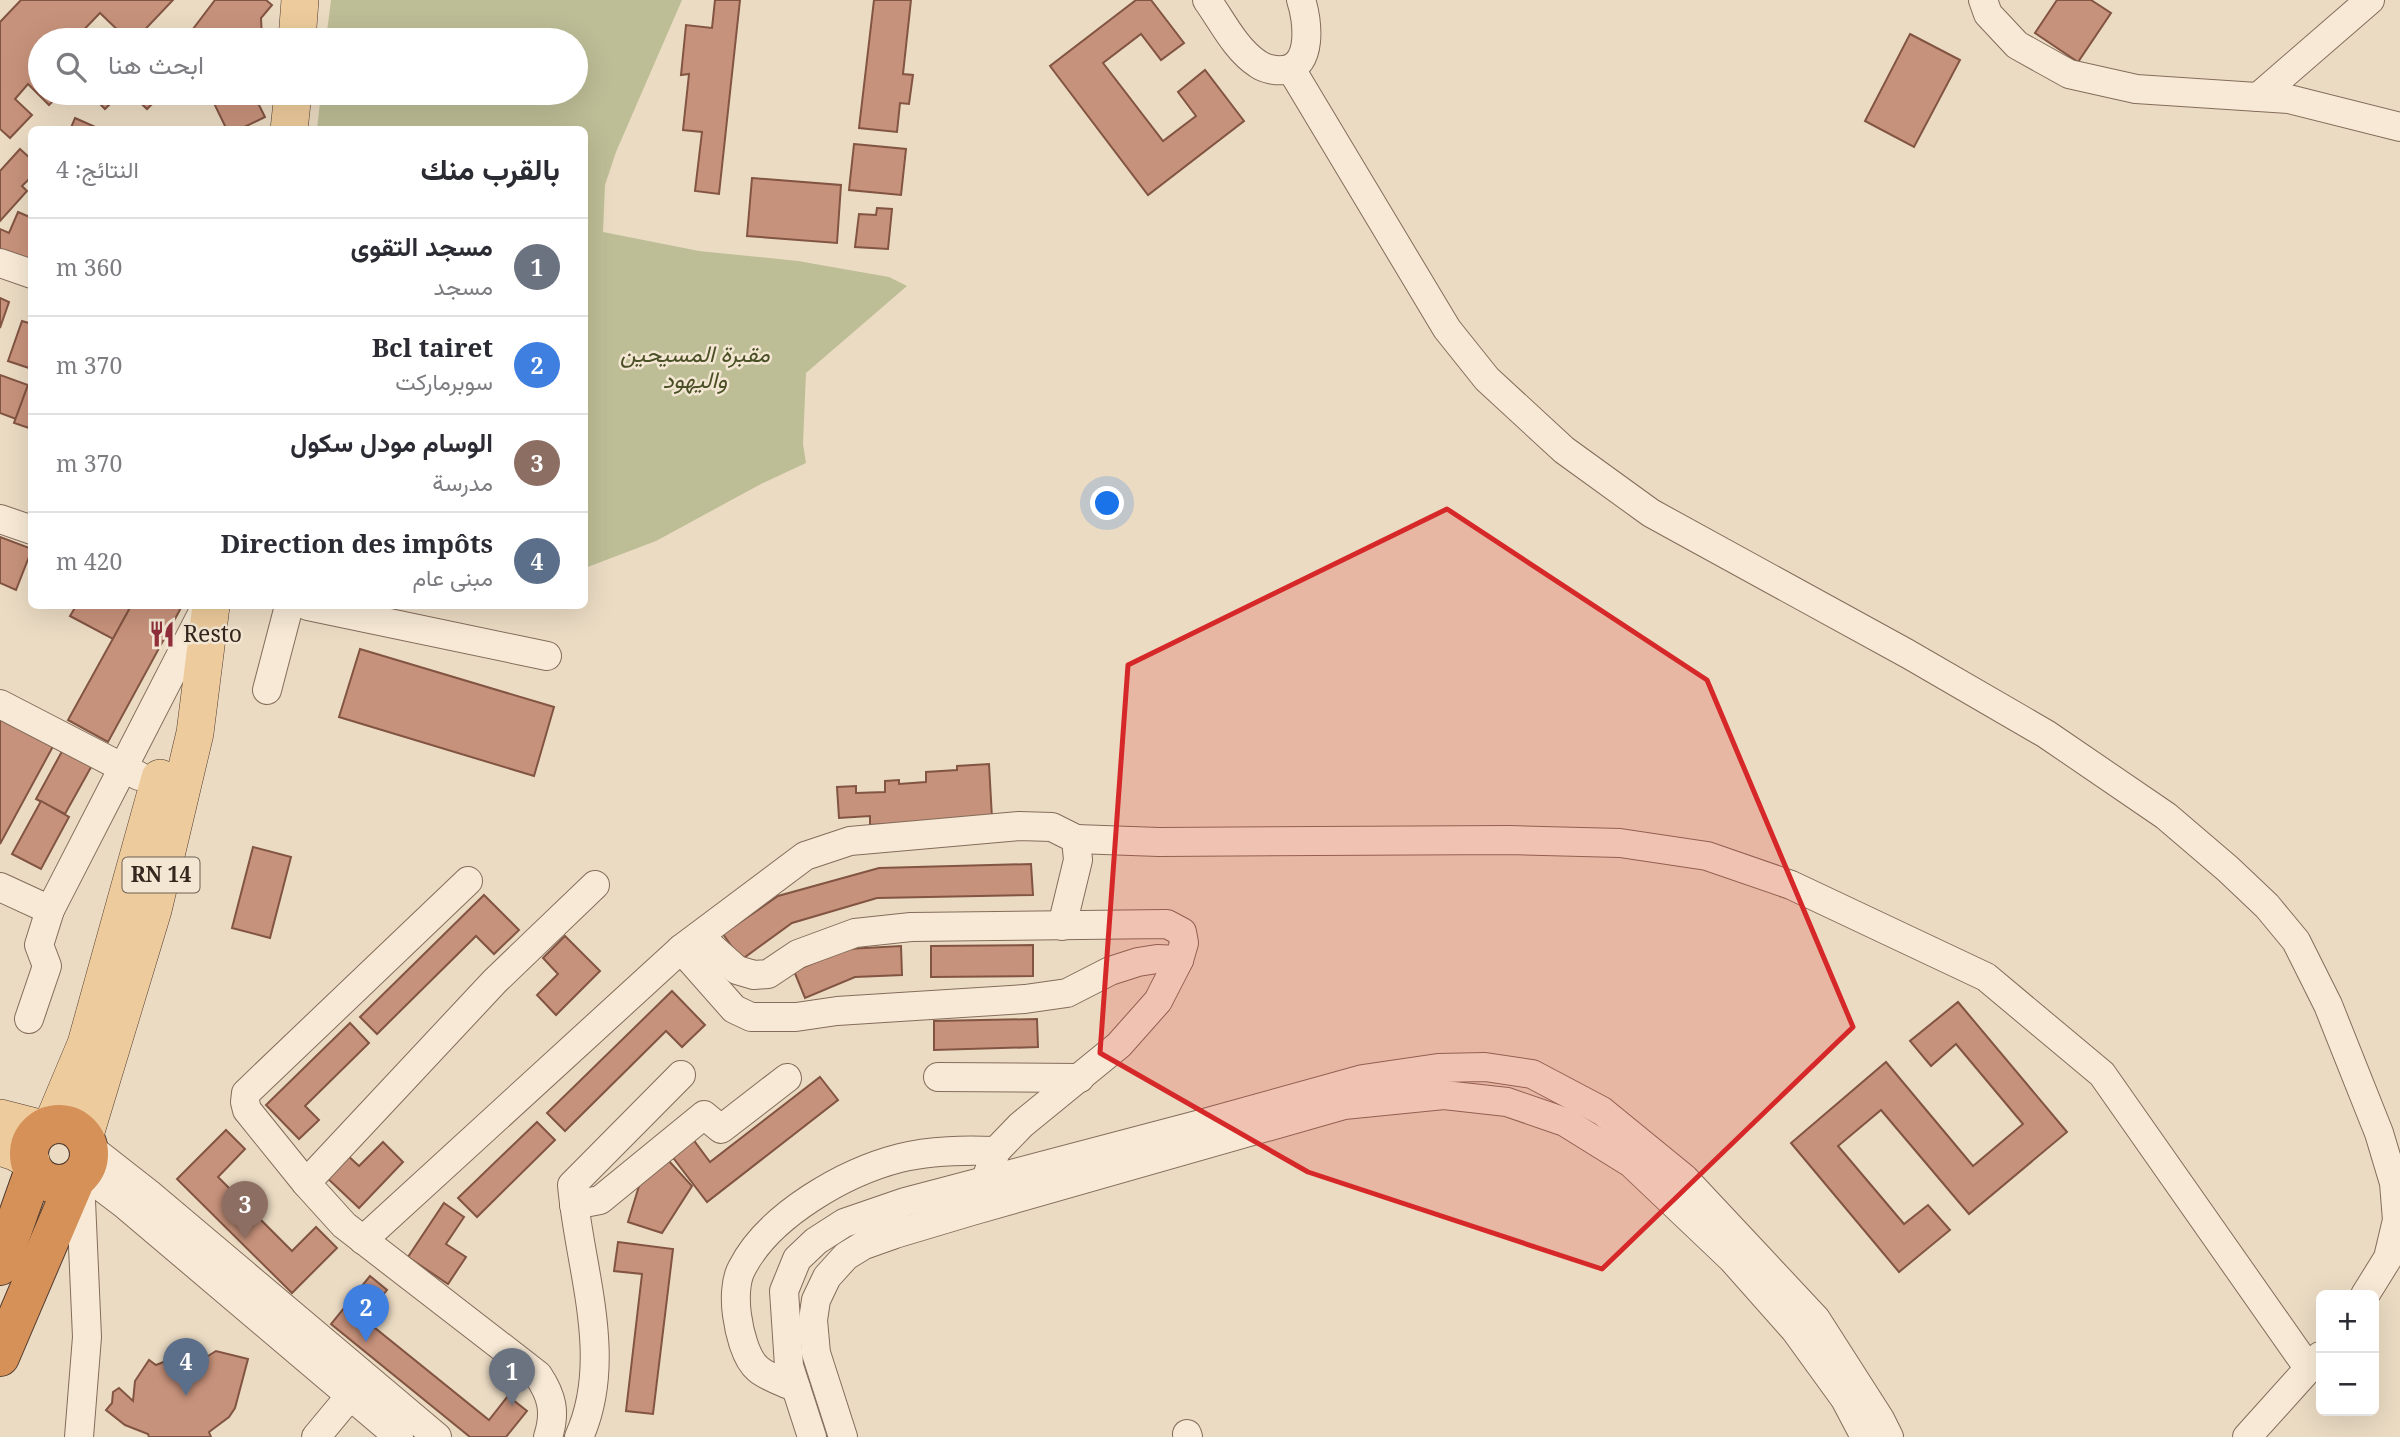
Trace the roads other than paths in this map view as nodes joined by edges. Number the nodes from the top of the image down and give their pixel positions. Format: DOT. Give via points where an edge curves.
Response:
graph roads {
  1 [pos="300,0"];
  2 [pos="1207,0"];
  3 [pos="1301,0"];
  4 [pos="1983,0"];
  5 [pos="2370,0"];
  6 [pos="298,28"];
  7 [pos="1291,69"];
  8 [pos="2258,97"];
  9 [pos="292,105"];
  10 [pos="289,126"];
  11 [pos="2400,127"];
  12 [pos="0,263"];
  13 [pos="28,273"];
  14 [pos="0,519"];
  15 [pos="28,529"];
  16 [pos="207,609"];
  17 [pos="208,609"];
  18 [pos="288,609"];
  19 [pos="322,609"];
  20 [pos="547,656"];
  21 [pos="267,690"];
  22 [pos="0,704"];
  23 [pos="122,767"];
  24 [pos="169,789"];
  25 [pos="1076,839"];
  26 [pos="468,881"];
  27 [pos="595,885"];
  28 [pos="0,887"];
  29 [pos="50,910"];
  30 [pos="1062,926"];
  31 [pos="690,943"];
  32 [pos="1179,960"];
  33 [pos="29,1020"];
  34 [pos="681,1075"];
  35 [pos="938,1077"];
  36 [pos="787,1078"];
  37 [pos="1080,1078"];
  38 [pos="0,1118"];
  39 [pos="996,1151"];
  40 [pos="57,1155"];
  41 [pos="985,1182"];
  42 [pos="306,1183"];
  43 [pos="574,1205"];
  44 [pos="363,1240"];
  45 [pos="0,1266"];
  46 [pos="2368,1290"];
  47 [pos="0,1357"];
  48 [pos="2315,1362"];
  49 [pos="796,1388"];
  50 [pos="350,1396"];
  51 [pos="79,1437"];
  52 [pos="316,1437"];
  53 [pos="399,1437"];
  54 [pos="437,1437"];
  55 [pos="548,1437"];
  56 [pos="579,1437"];
  57 [pos="812,1437"];
  58 [pos="843,1437"];
  59 [pos="1865,1437"];
  60 [pos="1889,1437"];
  61 [pos="2247,1437"];
  1 -- 6 [label="main road"];
  2 -- 7 [label="street" via="1246,54 1261,66"];
  3 -- 7 [label="street" via="1305,52"];
  4 -- 8 [label="street" via="1988,14 2017,45 2069,74 2136,89"];
  5 -- 8 [label="street"];
  7 -- 46 [label="street" via="1447,329 1487,379 1564,450 1651,513 2046,734 2166,816 2267,906 2296,941 2328,1005 2379,1133 2394,1184 2397,1220 2388,1258"];
  8 -- 11 [label="street" via="2289,99"];
  9 -- 10 [label="main road"];
  12 -- 13 [label="street"];
  14 -- 15 [label="street"];
  16 -- 23 [label="street"];
  17 -- 24 [label="main road, RN 14"];
  18 -- 21 [label="street"];
  19 -- 20 [label="street"];
  22 -- 23 [label="street"];
  23 -- 24 [label="street"];
  23 -- 29 [label="street"];
  24 -- 40 [label="main road, RN 14" via="153,910"];
  25 -- 30 [label="street" via="1078,860"];
  25 -- 31 [label="street" via="1052,827 1019,826 850,841 805,856"];
  25 -- 48 [label="street" via="1620,843 1707,856 1791,886 1986,977 2102,1074"];
  26 -- 42 [label="street" via="246,1093 247,1110"];
  27 -- 42 [label="street" via="495,981"];
  28 -- 29 [label="street"];
  29 -- 33 [label="street" via="39,945 47,966"];
  30 -- 31 [label="street" via="911,927 855,933 798,954 768,974 754,975"];
  30 -- 32 [label="street" via="1167,924 1182,932"];
  31 -- 32 [label="street" via="734,1009 751,1017 1025,999 1067,993 1138,962"];
  31 -- 44 [label="street"];
  32 -- 37 [label="street" via="1158,1001 1119,1045"];
  34 -- 43 [label="street" via="572,1185"];
  35 -- 37 [label="street"];
  36 -- 43 [label="street" via="722,1129 704,1115 600,1200"];
  37 -- 39 [label="street"];
  38 -- 40 [label="main road"];
  39 -- 41 [label="street"];
  39 -- 49 [label="street" via="923,1154 873,1167 809,1198 762,1239 741,1269 735,1302 740,1336 757,1368"];
  40 -- 45 [label="highway, RN 14"];
  40 -- 47 [label="highway, RN 14"];
  40 -- 50 [label="street" via="124,1204"];
  40 -- 51 [label="street" via="87,1337"];
  40 -- 54 [label="street" via="157,1200"];
  41 -- 49 [label="street" via="844,1223 797,1259 784,1291 789,1366"];
  41 -- 60 [label="street" via="1363,1079 1438,1068 1485,1067 1532,1074 1602,1111 1684,1178 1816,1319"];
  42 -- 44 [label="street"];
  43 -- 56 [label="street" via="595,1362 592,1401"];
  44 -- 55 [label="street" via="538,1375 549,1390 553,1410"];
  48 -- 61 [label="street"];
  49 -- 57 [label="street"];
  50 -- 52 [label="street"];
  50 -- 53 [label="street"];
  58 -- 59 [label="street" via="816,1353 813,1320 827,1277 864,1245 1344,1105 1444,1095 1507,1102 1565,1122 1631,1163 1732,1259 1795,1330 1845,1399"];
}
